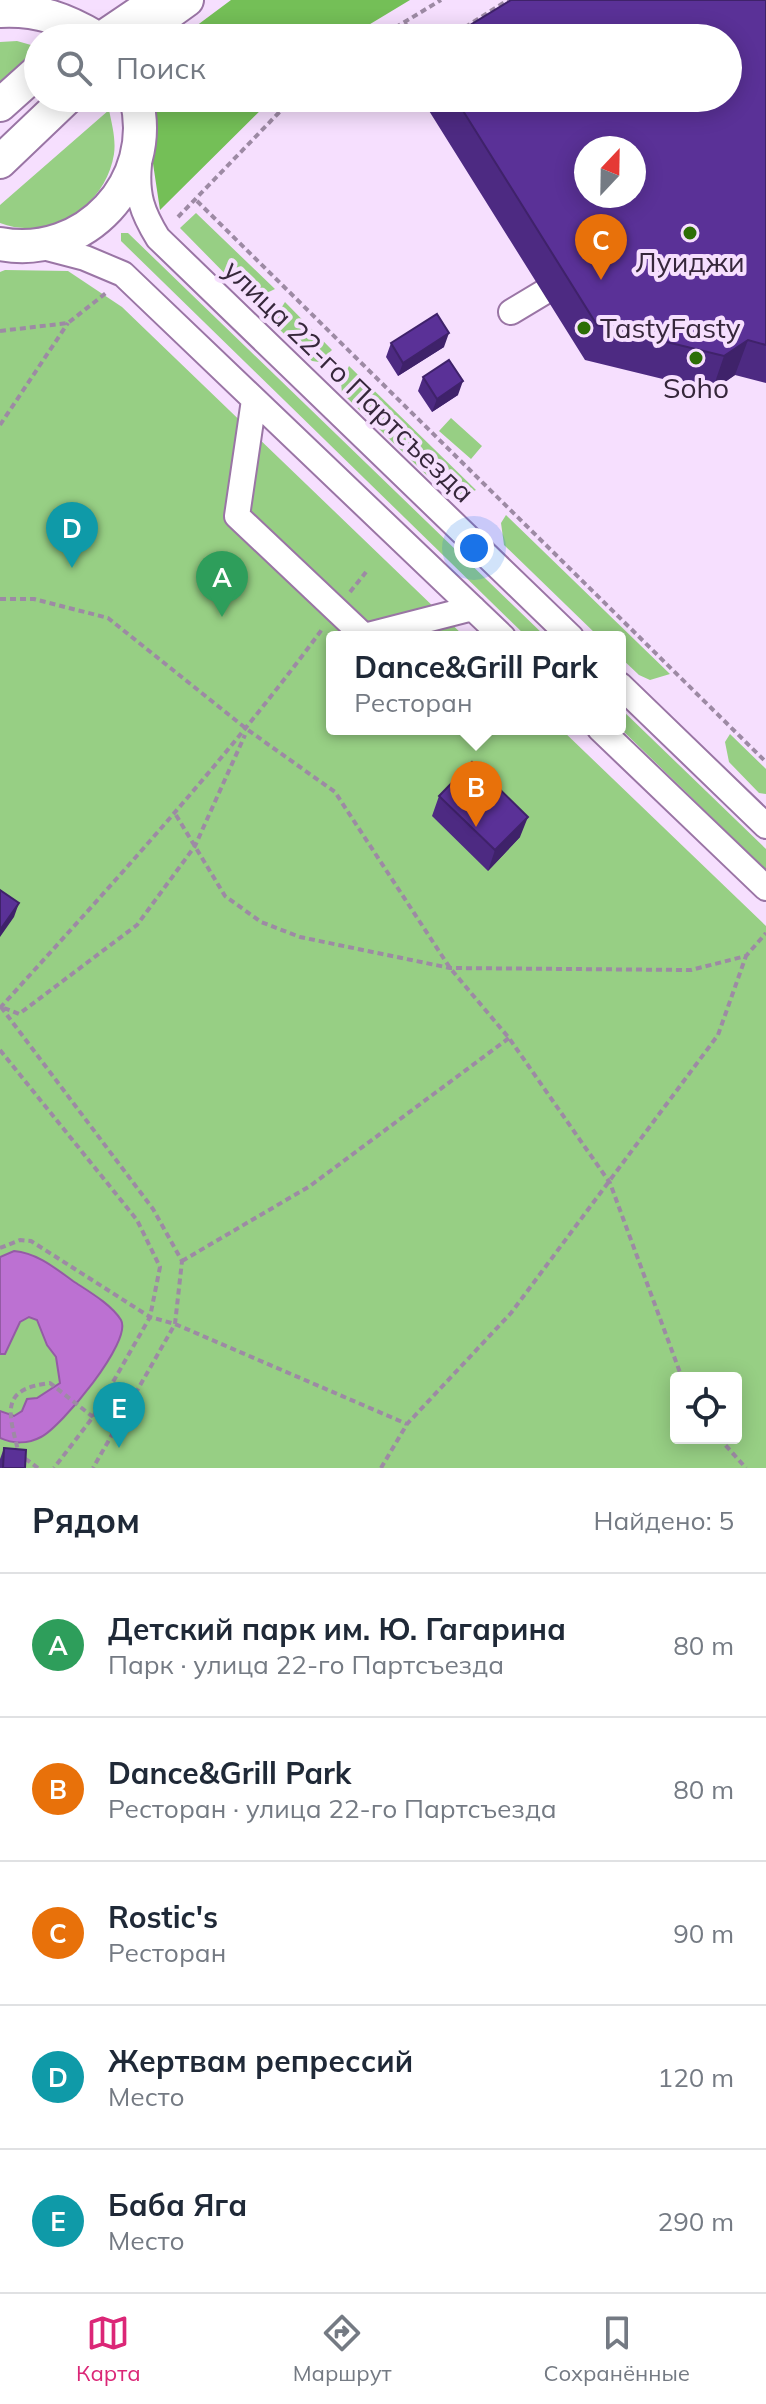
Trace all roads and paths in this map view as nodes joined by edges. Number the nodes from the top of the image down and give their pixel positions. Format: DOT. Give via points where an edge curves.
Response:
graph roads {
  1 [pos="126,0"];
  2 [pos="158,0"];
  3 [pos="187,0"];
  4 [pos="441,0"];
  5 [pos="508,0"];
  6 [pos="0,11"];
  7 [pos="405,23"];
  8 [pos="72,24"];
  9 [pos="86,24"];
  10 [pos="90,24"];
  11 [pos="154,24"];
  12 [pos="470,24"];
  13 [pos="24,84"];
  14 [pos="0,105"];
  15 [pos="25,112"];
  16 [pos="52,112"];
  17 [pos="137,112"];
  18 [pos="280,112"];
  19 [pos="0,136"];
  20 [pos="140,142"];
  21 [pos="0,162"];
  22 [pos="197,201"];
  23 [pos="178,217"];
  24 [pos="0,244"];
  25 [pos="39,246"];
  26 [pos="594,261"];
  27 [pos="106,293"];
  28 [pos="511,312"];
  29 [pos="68,323"];
  30 [pos="0,331"];
  31 [pos="254,400"];
  32 [pos="0,425"];
  33 [pos="366,572"];
  34 [pos="0,599"];
  35 [pos="473,608"];
  36 [pos="337,610"];
  37 [pos="359,631"];
  38 [pos="383,631"];
  39 [pos="497,631"];
  40 [pos="565,631"];
  41 [pos="626,691"];
  42 [pos="248,730"];
  43 [pos="606,735"];
  44 [pos="766,762"];
  45 [pos="176,815"];
  46 [pos="766,826"];
  47 [pos="195,846"];
  48 [pos="766,888"];
  49 [pos="766,933"];
  50 [pos="746,956"];
  51 [pos="450,968"];
  52 [pos="0,1007"];
  53 [pos="509,1038"];
  54 [pos="0,1050"];
  55 [pos="610,1183"];
  56 [pos="0,1248"];
  57 [pos="182,1261"];
  58 [pos="150,1317"];
  59 [pos="175,1324"];
  60 [pos="680,1372"];
  61 [pos="101,1404"];
  62 [pos="93,1417"];
  63 [pos="122,1418"];
  64 [pos="407,1424"];
  65 [pos="724,1444"];
  66 [pos="38,1468"];
  67 [pos="54,1468"];
  68 [pos="93,1468"];
  69 [pos="381,1468"];
  70 [pos="746,1468"];
  1 -- 9 [label="main road"];
  2 -- 10 [label="main road"];
  3 -- 11 [label="main road"];
  4 -- 7 [label="path"];
  5 -- 12 [label="path"];
  6 -- 8 [label="main road" via="41,13"];
  13 -- 14 [label="main road"];
  15 -- 19 [label="main road"];
  16 -- 21 [label="main road"];
  17 -- 20 [label="main road"];
  18 -- 22 [label="path"];
  20 -- 25 [label="main road" via="125,186 96,222 69,238"];
  20 -- 40 [label="street, улица 22-го Партсъезда" via="141,211 158,238"];
  22 -- 23 [label="path"];
  22 -- 44 [label="path"];
  24 -- 25 [label="main road"];
  25 -- 31 [label="street" via="123,274"];
  26 -- 28 [label="street"];
  27 -- 29 [label="path"];
  29 -- 30 [label="path"];
  29 -- 32 [label="path"];
  31 -- 35 [label="street"];
  31 -- 36 [label="street" via="237,516"];
  33 -- 36 [label="path"];
  34 -- 42 [label="path" via="34,599 108,618"];
  35 -- 38 [label="street"];
  35 -- 39 [label="street"];
  36 -- 37 [label="street"];
  36 -- 42 [label="path"];
  41 -- 46 [label="street"];
  42 -- 45 [label="path"];
  42 -- 47 [label="path"];
  42 -- 51 [label="path" via="335,792"];
  43 -- 48 [label="street"];
  45 -- 47 [label="path"];
  45 -- 52 [label="path"];
  47 -- 51 [label="path" via="225,896 261,922 300,937"];
  47 -- 52 [label="path" via="137,925 19,1014"];
  49 -- 50 [label="path"];
  50 -- 51 [label="path" via="691,970"];
  50 -- 55 [label="path" via="718,1035"];
  51 -- 53 [label="path"];
  52 -- 57 [label="path" via="153,1209"];
  53 -- 55 [label="path"];
  53 -- 57 [label="path" via="310,1186"];
  54 -- 58 [label="path" via="137,1220 160,1267"];
  55 -- 60 [label="path"];
  55 -- 64 [label="path" via="511,1313"];
  56 -- 58 [label="path" via="31,1241"];
  57 -- 59 [label="path"];
  58 -- 59 [label="path"];
  58 -- 61 [label="path"];
  59 -- 63 [label="path"];
  59 -- 64 [label="path"];
  61 -- 62 [label="path"];
  61 -- 63 [label="path"];
  62 -- 66 [label="path" via="50,1383 15,1391 9,1413 19,1454"];
  62 -- 67 [label="path"];
  63 -- 68 [label="path"];
  64 -- 69 [label="path"];
  65 -- 70 [label="path"];
}
